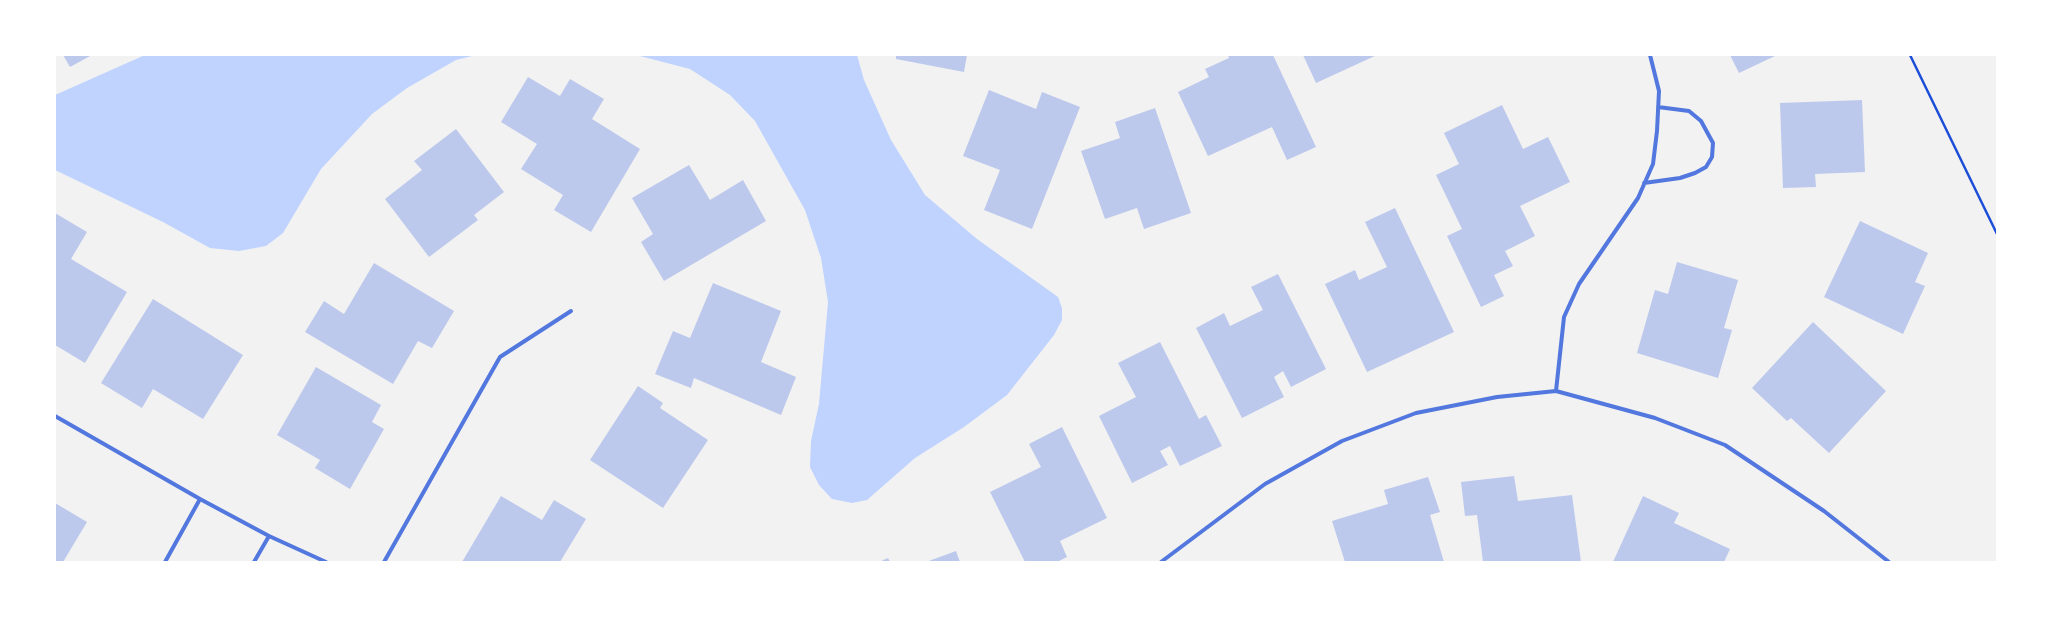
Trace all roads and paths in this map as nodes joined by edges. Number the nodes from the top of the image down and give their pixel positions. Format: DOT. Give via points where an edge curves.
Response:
graph roads {
  1 [pos="1650,55"];
  2 [pos="1910,55"];
  3 [pos="1658,107"];
  4 [pos="1644,183"];
  5 [pos="1997,234"];
  6 [pos="571,311"];
  7 [pos="1556,391"];
  8 [pos="55,416"];
  9 [pos="200,499"];
  10 [pos="269,536"];
  11 [pos="165,562"];
  12 [pos="254,562"];
  13 [pos="326,562"];
  14 [pos="384,562"];
  15 [pos="1161,562"];
  16 [pos="1889,562"];
  1 -- 3 [label="street" via="1659,91"];
  2 -- 5 [label="path"];
  3 -- 4 [label="street" via="1653,164"];
  3 -- 4 [label="street" via="1688,111 1701,120 1713,143 1712,157 1706,167 1695,173 1680,178"];
  4 -- 7 [label="street" via="1638,198 1579,284 1564,317"];
  6 -- 14 [label="street" via="500,357"];
  7 -- 15 [label="street" via="1497,397 1416,413 1342,441 1265,484"];
  7 -- 16 [label="street" via="1655,418 1725,445 1824,511"];
  8 -- 9 [label="street"];
  9 -- 10 [label="street"];
  9 -- 11 [label="street"];
  10 -- 12 [label="street"];
  10 -- 13 [label="street"];
}
